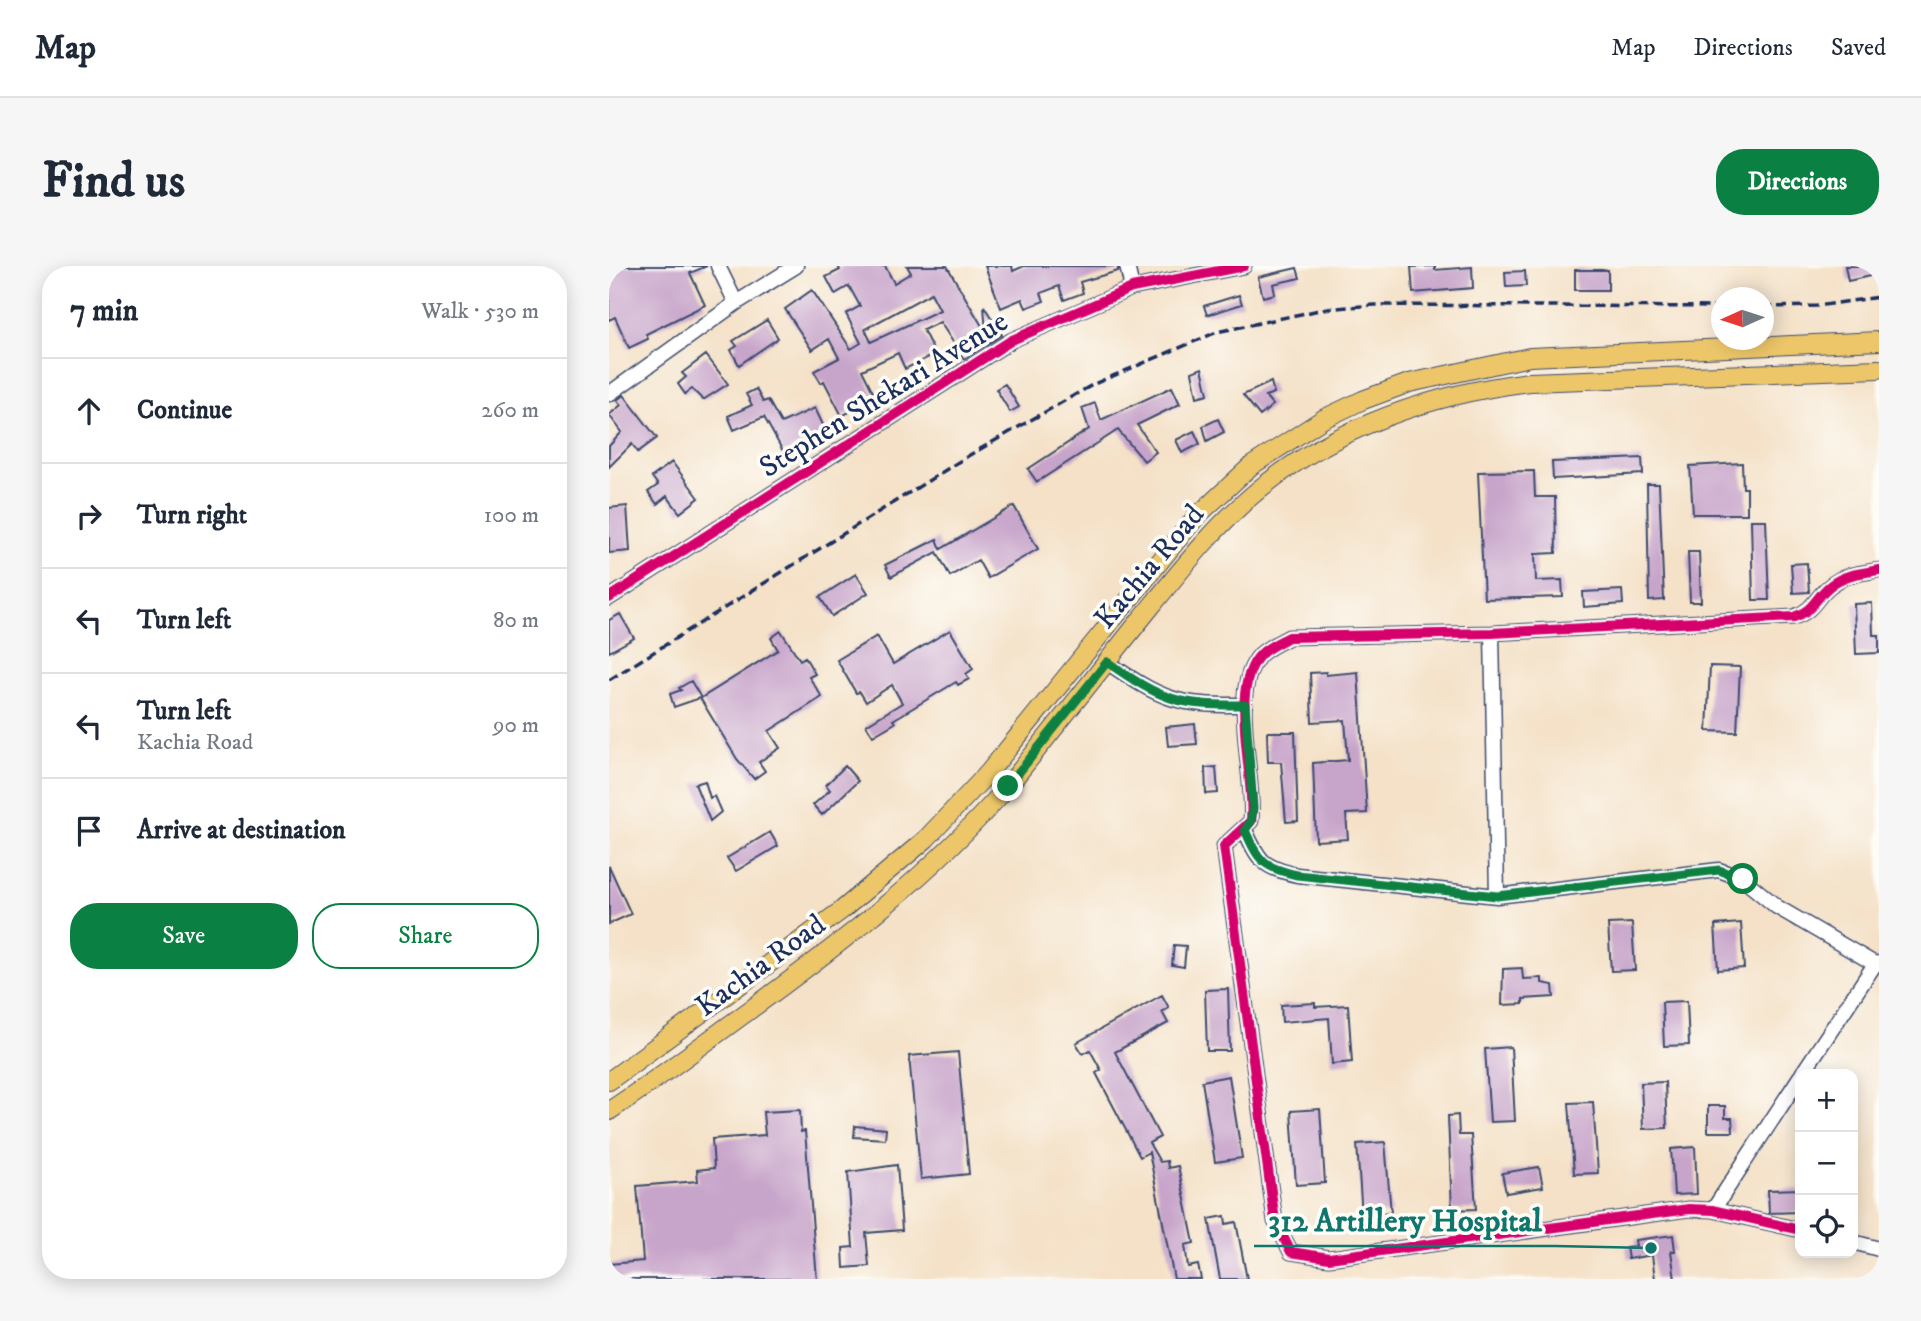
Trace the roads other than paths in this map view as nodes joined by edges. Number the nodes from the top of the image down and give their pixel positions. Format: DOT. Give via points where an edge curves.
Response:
graph roads {
  1 [pos="718,266"];
  2 [pos="796,266"];
  3 [pos="1127,266"];
  4 [pos="1244,266"];
  5 [pos="1132,288"];
  6 [pos="736,303"];
  7 [pos="1879,341"];
  8 [pos="1879,369"];
  9 [pos="609,394"];
  10 [pos="1879,570"];
  11 [pos="609,598"];
  12 [pos="1492,633"];
  13 [pos="1107,662"];
  14 [pos="1245,705"];
  15 [pos="1245,830"];
  16 [pos="1497,896"];
  17 [pos="1877,963"];
  18 [pos="1806,1069"];
  19 [pos="609,1081"];
  20 [pos="1795,1085"];
  21 [pos="609,1111"];
  22 [pos="1713,1210"];
  23 [pos="1795,1229"];
  24 [pos="1858,1243"];
  25 [pos="1879,1249"];
  1 -- 6 [label="street"];
  2 -- 6 [label="street"];
  3 -- 5 [label="street"];
  4 -- 5 [label="street, Stephen Shekari Avenue"];
  5 -- 11 [label="street, Stephen Shekari Avenue" via="1012,340"];
  6 -- 9 [label="street"];
  7 -- 19 [label="main road, Kachia Road" via="1530,358 1409,383 1323,419 1251,466 1196,517 989,772 926,839 842,910"];
  8 -- 13 [label="main road, Kachia Road" via="1530,382 1451,394 1415,405 1333,440 1262,487 1180,571"];
  10 -- 12 [label="street" via="1845,576 1822,593 1809,612 1794,617"];
  12 -- 14 [label="street" via="1289,637 1260,655 1248,678"];
  12 -- 16 [label="street"];
  13 -- 14 [label="street" via="1165,698 1208,706"];
  13 -- 21 [label="main road, Kachia Road" via="973,826 911,886 858,931"];
  14 -- 15 [label="street" via="1253,808"];
  15 -- 16 [label="street" via="1258,860 1275,870"];
  15 -- 22 [label="street" via="1224,846 1224,864 1275,1221 1291,1252 1329,1258 1689,1209"];
  16 -- 17 [label="street" via="1719,870 1743,879 1777,907"];
  17 -- 18 [label="street"];
  20 -- 22 [label="street"];
  22 -- 23 [label="street"];
  24 -- 25 [label="street"];
}
